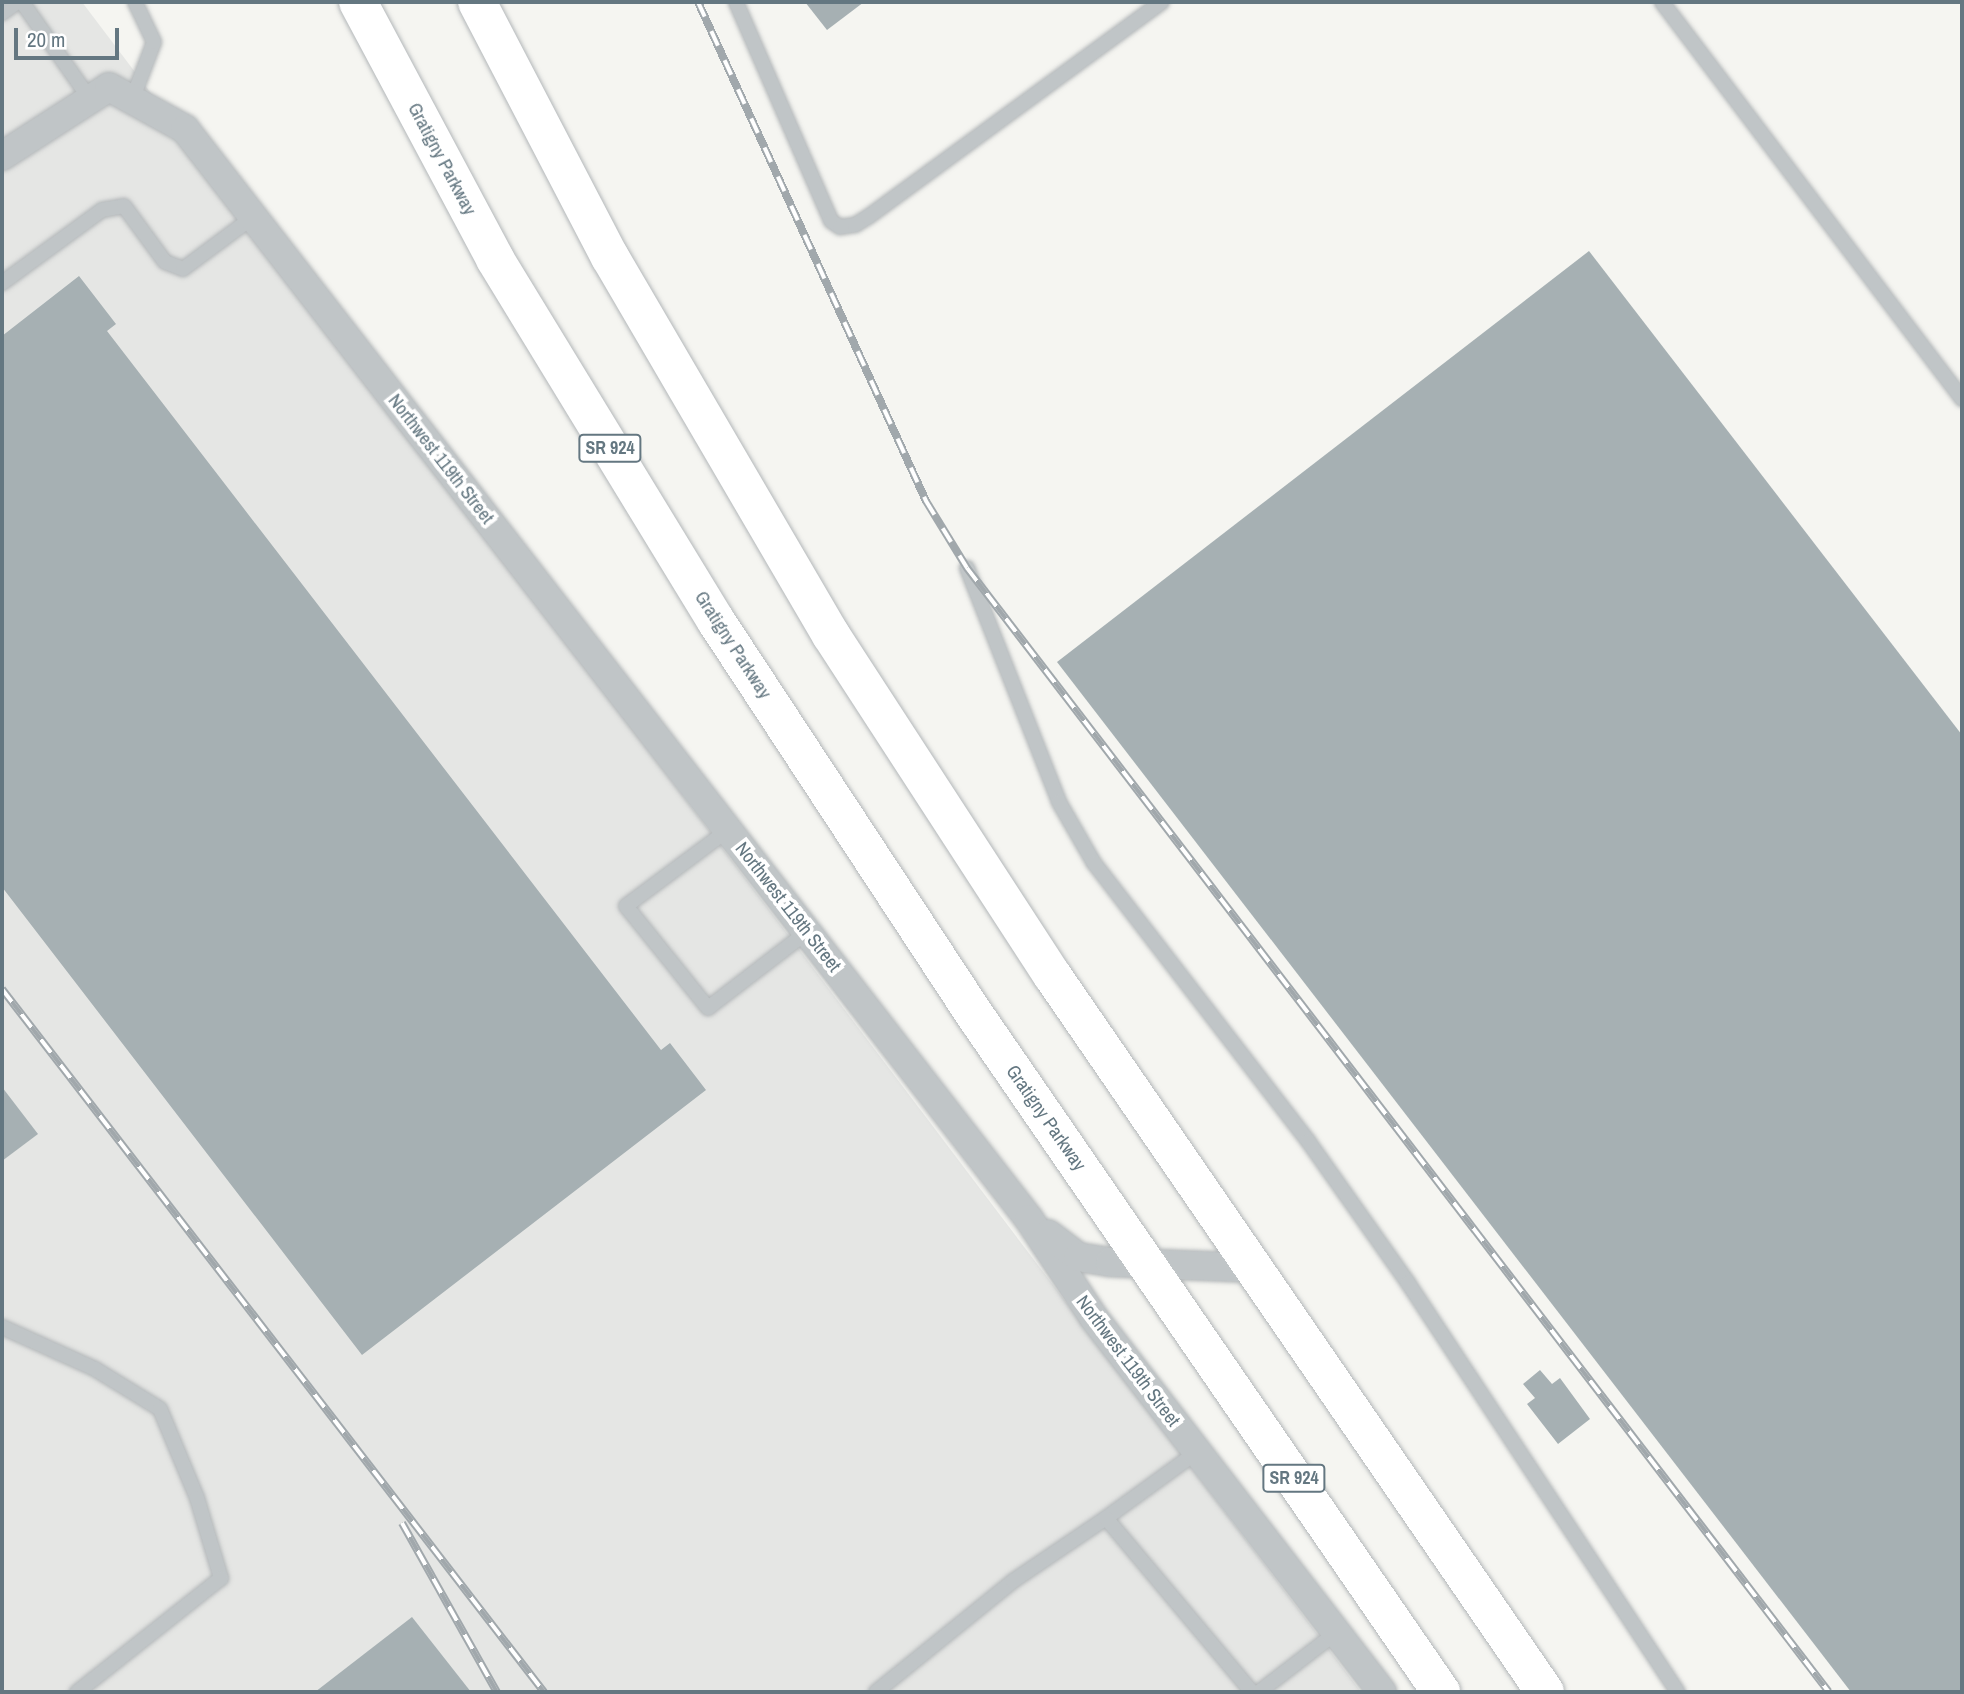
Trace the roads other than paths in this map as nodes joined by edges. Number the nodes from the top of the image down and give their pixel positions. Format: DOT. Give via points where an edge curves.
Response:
graph roads {
  1 [pos="17,2"];
  2 [pos="22,2"];
  3 [pos="135,2"];
  4 [pos="358,2"];
  5 [pos="477,2"];
  6 [pos="736,2"];
  7 [pos="1163,2"];
  8 [pos="1662,2"];
  9 [pos="2,13"];
  10 [pos="90,99"];
  11 [pos="132,100"];
  12 [pos="2,156"];
  13 [pos="253,217"];
  14 [pos="2,283"];
  15 [pos="1962,399"];
  16 [pos="967,568"];
  17 [pos="729,830"];
  18 [pos="807,932"];
  19 [pos="1029,1219"];
  20 [pos="1147,1264"];
  21 [pos="1252,1268"];
  22 [pos="2,1327"];
  23 [pos="1197,1452"];
  24 [pos="1106,1518"];
  25 [pos="1336,1632"];
  26 [pos="77,1692"];
  27 [pos="876,1692"];
  28 [pos="1252,1692"];
  29 [pos="1259,1692"];
  30 [pos="1382,1692"];
  31 [pos="1441,1692"];
  32 [pos="1545,1692"];
  33 [pos="1678,1692"];
  1 -- 9 [label="lane"];
  2 -- 10 [label="lane"];
  3 -- 11 [label="lane" via="153,42"];
  4 -- 20 [label="highway, Gratigny Parkway / SR 924" via="495,259 716,621 979,1021"];
  5 -- 21 [label="highway" via="610,257 831,635 1052,975"];
  6 -- 7 [label="lane" via="831,221 840,227 868,217"];
  8 -- 15 [label="lane"];
  10 -- 11 [label="street" via="109,87"];
  10 -- 12 [label="street"];
  11 -- 13 [label="street, Northwest 119th Street" via="185,129"];
  13 -- 14 [label="lane" via="183,269 165,262 124,206 102,210"];
  13 -- 17 [label="street, Northwest 119th Street"];
  16 -- 33 [label="lane" via="1059,802 1094,863 1308,1141 1408,1283"];
  17 -- 18 [label="street, Northwest 119th Street"];
  17 -- 18 [label="lane" via="626,906 708,1008"];
  18 -- 19 [label="street, Northwest 119th Street"];
  19 -- 20 [label="street" via="1078,1257"];
  19 -- 23 [label="street, Northwest 119th Street" via="1094,1318"];
  20 -- 21 [label="street"];
  20 -- 31 [label="highway, SR 924"];
  21 -- 32 [label="highway"];
  22 -- 26 [label="lane" via="95,1369 160,1409 197,1498 221,1578"];
  23 -- 24 [label="lane"];
  23 -- 25 [label="street, Northwest 119th Street"];
  24 -- 27 [label="lane" via="1013,1581"];
  24 -- 28 [label="lane"];
  25 -- 29 [label="lane"];
  25 -- 30 [label="street, Northwest 119th Street"];
}
